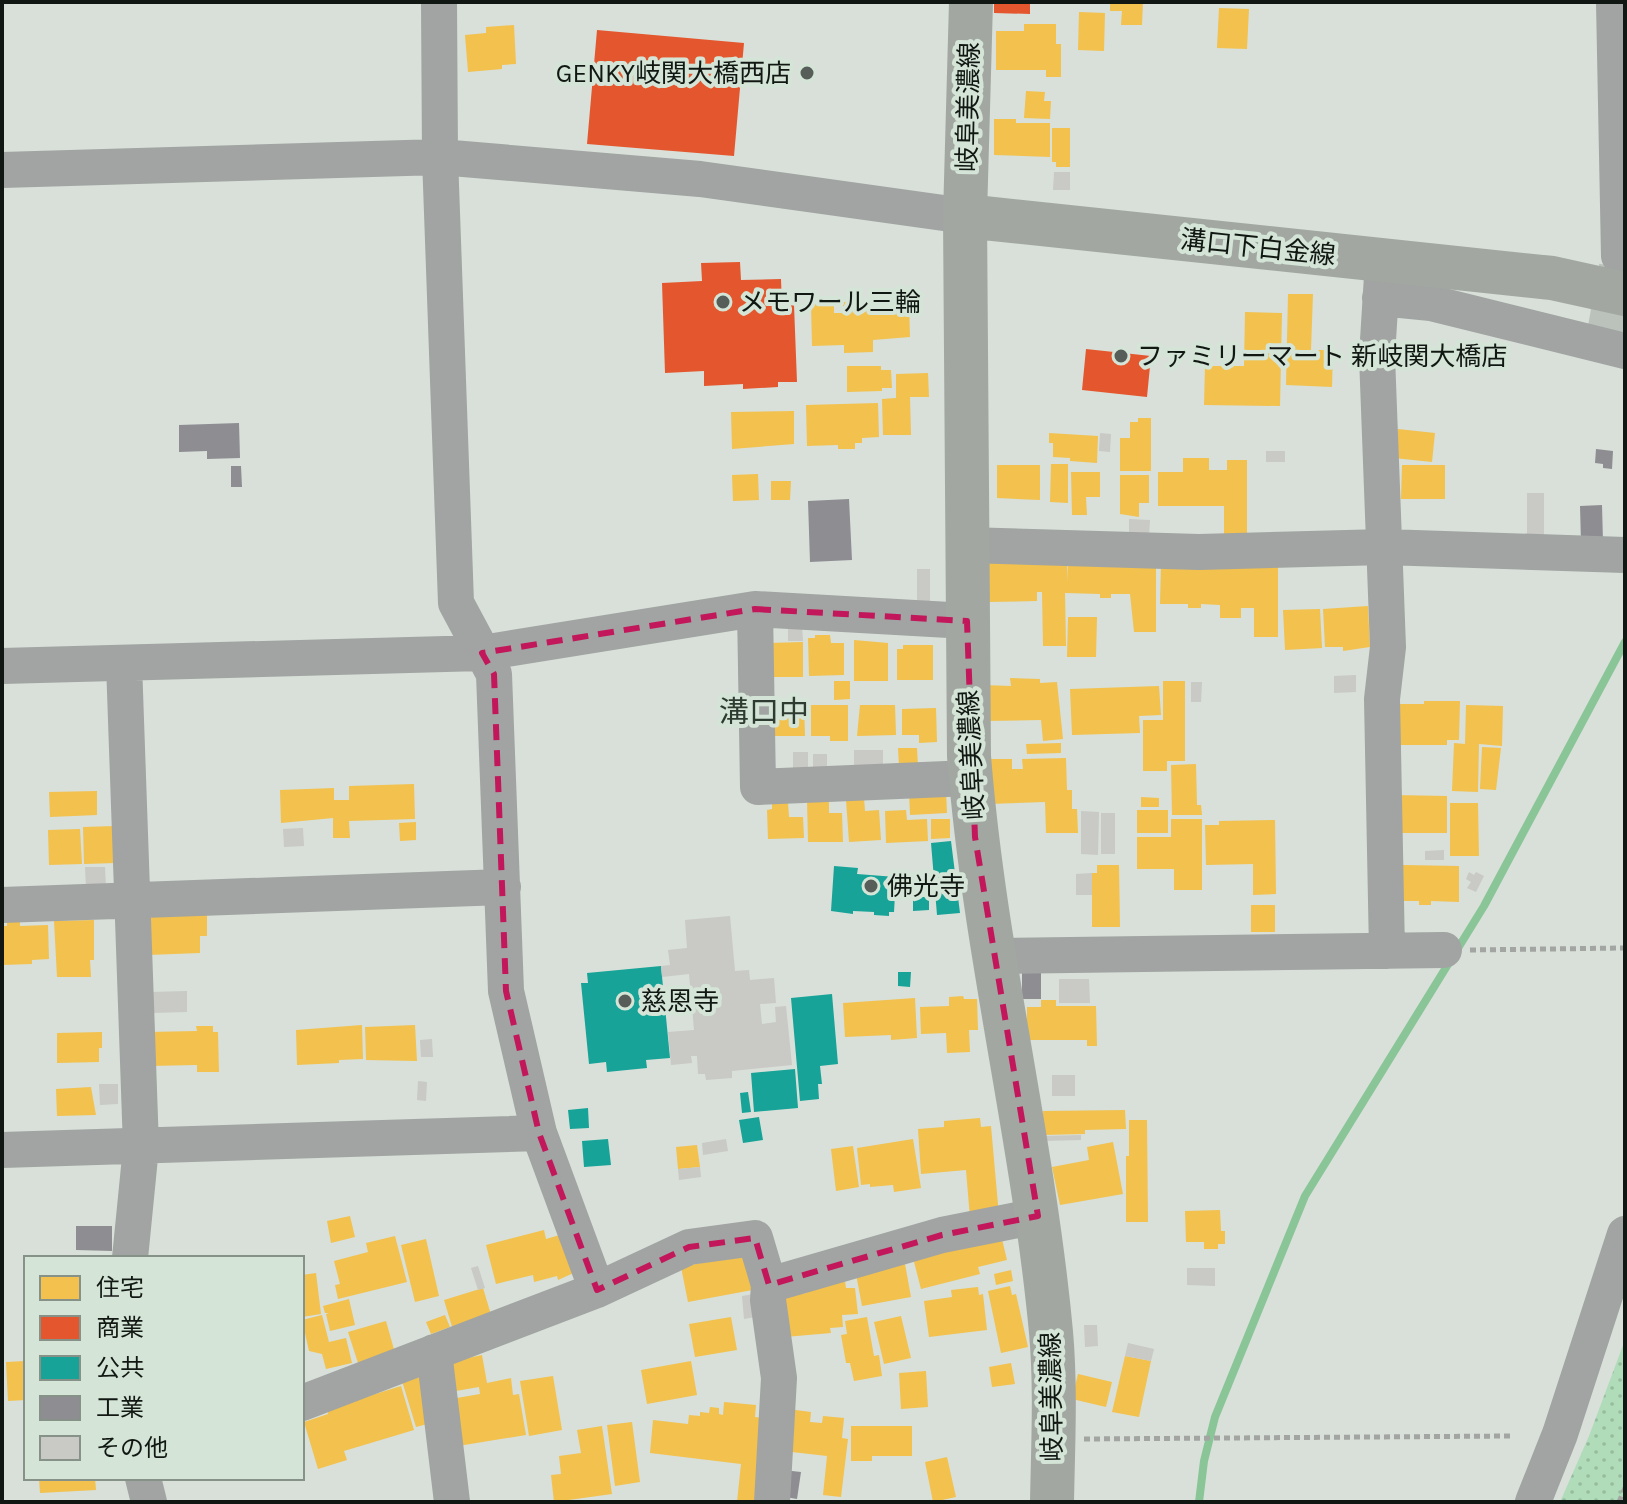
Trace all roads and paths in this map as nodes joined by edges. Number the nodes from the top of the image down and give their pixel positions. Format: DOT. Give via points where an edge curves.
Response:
graph roads {
  1 [pos="439,2"];
  2 [pos="971,2"];
  3 [pos="1614,2"];
  4 [pos="440,157"];
  5 [pos="2,170"];
  6 [pos="965,216"];
  7 [pos="1625,257"];
  8 [pos="1381,279"];
  9 [pos="1625,294"];
  10 [pos="1625,351"];
  11 [pos="966,545"];
  12 [pos="1385,547"];
  13 [pos="1625,555"];
  14 [pos="755,609"];
  15 [pos="967,621"];
  16 [pos="482,653"];
  17 [pos="124,663"];
  18 [pos="2,666"];
  19 [pos="970,778"];
  20 [pos="503,887"];
  21 [pos="132,901"];
  22 [pos="2,905"];
  23 [pos="1625,948"];
  24 [pos="1455,950"];
  25 [pos="1387,951"];
  26 [pos="992,956"];
  27 [pos="539,1133"];
  28 [pos="141,1147"];
  29 [pos="2,1150"];
  30 [pos="1038,1216"];
  31 [pos="1625,1234"];
  32 [pos="130,1256"];
  33 [pos="769,1285"];
  34 [pos="597,1290"];
  35 [pos="434,1352"];
  36 [pos="304,1402"];
  37 [pos="1511,1436"];
  38 [pos="1053,1439"];
  39 [pos="1625,1488"];
  40 [pos="452,1502"];
  41 [pos="772,1502"];
  42 [pos="1052,1502"];
  43 [pos="1533,1502"];
  44 [pos="1619,1502"];
  1 -- 4 [label="street"];
  2 -- 6 [label="main road, 岐阜美濃線"];
  3 -- 7 [label="street" via="1619,256"];
  4 -- 5 [label="street"];
  4 -- 6 [label="street" via="700,179"];
  4 -- 16 [label="street" via="456,603"];
  6 -- 8 [label="main road, 溝口下白金線"];
  6 -- 11 [label="main road, 岐阜美濃線"];
  8 -- 9 [label="main road, 溝口下白金線" via="1552,278"];
  8 -- 10 [label="street" via="1431,303"];
  8 -- 12 [label="street" via="1377,356"];
  11 -- 12 [label="street" via="1199,552"];
  11 -- 15 [label="main road, 岐阜美濃線"];
  12 -- 13 [label="street"];
  12 -- 25 [label="street"];
  14 -- 15 [label="street"];
  14 -- 16 [label="street"];
  14 -- 19 [label="street" via="758,787"];
  15 -- 19 [label="main road, 岐阜美濃線"];
  16 -- 17 [label="street"];
  16 -- 20 [label="street" via="494,674"];
  17 -- 18 [label="street"];
  17 -- 21 [label="street"];
  19 -- 26 [label="main road, 岐阜美濃線"];
  20 -- 21 [label="street"];
  20 -- 27 [label="street" via="506,991"];
  21 -- 22 [label="street"];
  21 -- 28 [label="street"];
  23 -- 24 [label="path"];
  24 -- 25 [label="street"];
  25 -- 26 [label="street"];
  26 -- 30 [label="main road, 岐阜美濃線"];
  27 -- 28 [label="street"];
  27 -- 34 [label="street"];
  28 -- 29 [label="street"];
  28 -- 32 [label="street"];
  30 -- 33 [label="street" via="942,1235"];
  30 -- 38 [label="main road, 岐阜美濃線" via="1051,1335"];
  31 -- 43 [label="street"];
  33 -- 34 [label="street" via="755,1238 689,1247"];
  33 -- 41 [label="street" via="779,1378"];
  34 -- 35 [label="street"];
  35 -- 36 [label="street"];
  35 -- 40 [label="street"];
  37 -- 38 [label="path"];
  38 -- 42 [label="main road, 岐阜美濃線"];
  39 -- 44 [label="path"];
}
